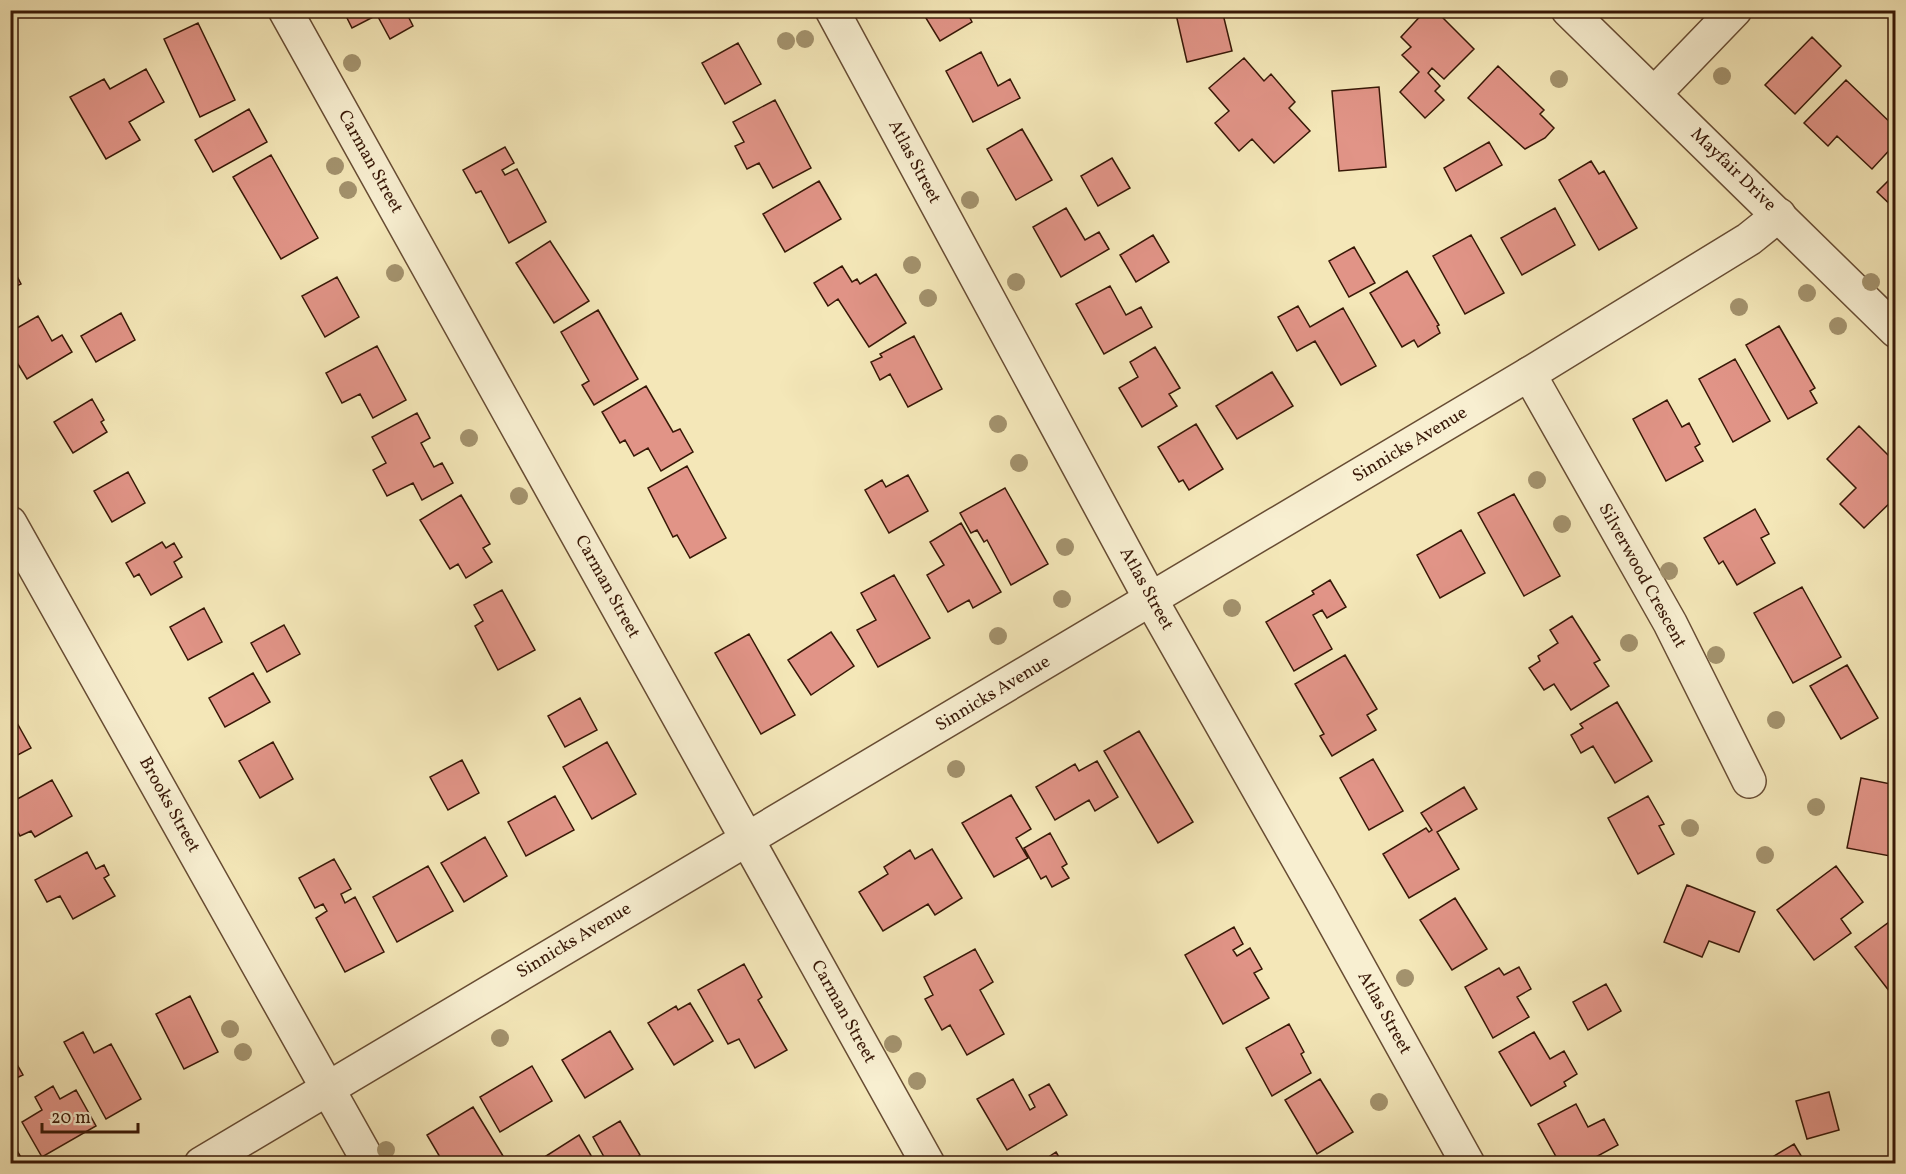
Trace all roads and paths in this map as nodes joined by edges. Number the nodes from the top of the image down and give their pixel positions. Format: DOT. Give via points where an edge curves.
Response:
graph roads {
  1 [pos="285,10"];
  2 [pos="832,10"];
  3 [pos="1568,10"];
  4 [pos="1735,10"];
  5 [pos="1654,94"];
  6 [pos="1779,215"];
  7 [pos="1896,331"];
  8 [pos="1529,374"];
  9 [pos="10,523"];
  10 [pos="1151,600"];
  11 [pos="1749,780"];
  12 [pos="747,838"];
  13 [pos="327,1088"];
  14 [pos="201,1164"];
  15 [pos="370,1164"];
  16 [pos="928,1164"];
  17 [pos="1468,1164"];
  1 -- 12 [label="street, Carman Street"];
  2 -- 10 [label="street, Atlas Street"];
  3 -- 5 [label="street, Mayfair Drive"];
  4 -- 5 [label="street"];
  5 -- 6 [label="street, Mayfair Drive"];
  6 -- 7 [label="street, Mayfair Drive"];
  6 -- 8 [label="street, Sinnicks Avenue" via="1749,239"];
  8 -- 10 [label="street, Sinnicks Avenue"];
  8 -- 11 [label="street, Silverwood Crescent" via="1670,623"];
  9 -- 13 [label="street, Brooks Street"];
  10 -- 12 [label="street, Sinnicks Avenue"];
  10 -- 17 [label="street, Atlas Street"];
  12 -- 13 [label="street, Sinnicks Avenue"];
  12 -- 16 [label="street, Carman Street"];
  13 -- 14 [label="street, Sinnicks Avenue"];
  13 -- 15 [label="street, Brooks Street"];
}
